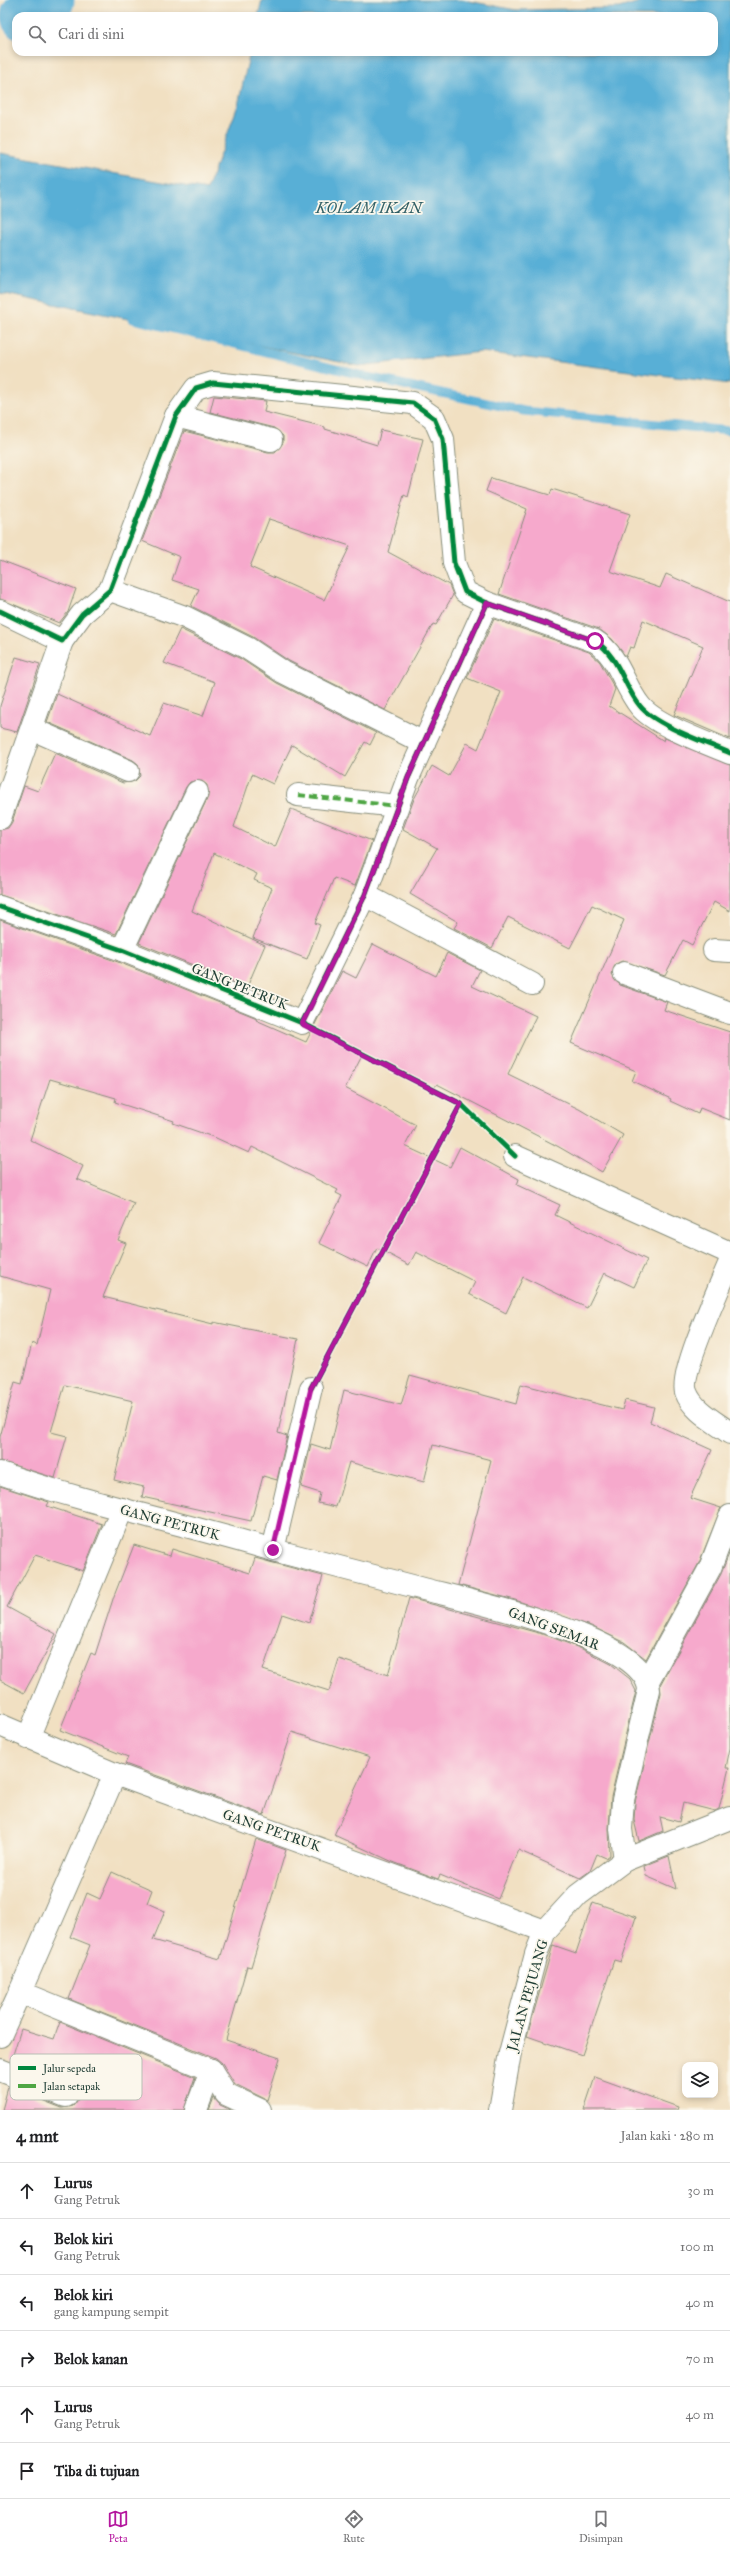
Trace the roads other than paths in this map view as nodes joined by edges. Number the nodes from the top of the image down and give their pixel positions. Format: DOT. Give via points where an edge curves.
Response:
graph roads {
  1 [pos="176,416"];
  2 [pos="271,440"];
  3 [pos="110,590"];
  4 [pos="487,603"];
  5 [pos="0,612"];
  6 [pos="62,641"];
  7 [pos="32,729"];
  8 [pos="424,743"];
  9 [pos="730,753"];
  10 [pos="128,771"];
  11 [pos="198,792"];
  12 [pos="298,795"];
  13 [pos="397,806"];
  14 [pos="0,818"];
  15 [pos="365,895"];
  16 [pos="0,907"];
  17 [pos="122,950"];
  18 [pos="624,973"];
  19 [pos="532,984"];
  20 [pos="730,1013"];
  21 [pos="514,1156"];
  22 [pos="730,1253"];
  23 [pos="730,1262"];
  24 [pos="311,1388"];
  25 [pos="730,1433"];
  26 [pos="0,1473"];
  27 [pos="122,1509"];
  28 [pos="730,1516"];
  29 [pos="273,1550"];
  30 [pos="648,1681"];
  31 [pos="0,1725"];
  32 [pos="28,1738"];
  33 [pos="115,1774"];
  34 [pos="730,1818"];
  35 [pos="624,1860"];
  36 [pos="545,1931"];
  37 [pos="20,1992"];
  38 [pos="0,2036"];
  39 [pos="0,2070"];
  40 [pos="211,2070"];
  41 [pos="10,2074"];
  42 [pos="196,2110"];
  43 [pos="260,2110"];
  44 [pos="500,2110"];
  1 -- 2 [label="street"];
  1 -- 3 [label="street"];
  1 -- 4 [label="street" via="196,388 212,383 413,403 434,418 444,439 454,563 465,592"];
  3 -- 6 [label="street" via="82,614"];
  3 -- 8 [label="street" via="185,617 247,648 283,672"];
  4 -- 8 [label="street, GANG PETRUK"];
  4 -- 9 [label="street" via="604,646 640,707 656,719"];
  5 -- 6 [label="street"];
  6 -- 7 [label="street"];
  7 -- 10 [label="street"];
  7 -- 14 [label="street"];
  8 -- 13 [label="street, GANG PETRUK"];
  11 -- 17 [label="street"];
  12 -- 13 [label="street"];
  13 -- 15 [label="street, GANG PETRUK"];
  15 -- 17 [label="street, GANG PETRUK" via="302,1024"];
  15 -- 19 [label="street"];
  16 -- 17 [label="street, GANG PETRUK"];
  18 -- 20 [label="street"];
  21 -- 22 [label="street"];
  23 -- 25 [label="street" via="694,1352 685,1391 695,1407"];
  24 -- 29 [label="street"];
  26 -- 27 [label="street, GANG PETRUK"];
  27 -- 29 [label="street, GANG PETRUK"];
  27 -- 32 [label="street"];
  28 -- 30 [label="street" via="710,1568"];
  29 -- 30 [label="street, GANG SEMAR" via="500,1607 560,1627 625,1658 638,1668"];
  30 -- 35 [label="street" via="646,1706 623,1800 621,1829"];
  31 -- 32 [label="street, GANG PETRUK"];
  32 -- 33 [label="street, GANG PETRUK"];
  33 -- 36 [label="street, GANG PETRUK"];
  33 -- 37 [label="street"];
  34 -- 35 [label="street, JALAN PEJUANG"];
  35 -- 36 [label="street, JALAN PEJUANG" via="578,1895"];
  36 -- 44 [label="street, JALAN PEJUANG" via="536,1954 510,2053"];
  37 -- 38 [label="street"];
  37 -- 40 [label="street"];
  39 -- 41 [label="street"];
  40 -- 42 [label="street"];
  40 -- 43 [label="street" via="226,2094"];
}
